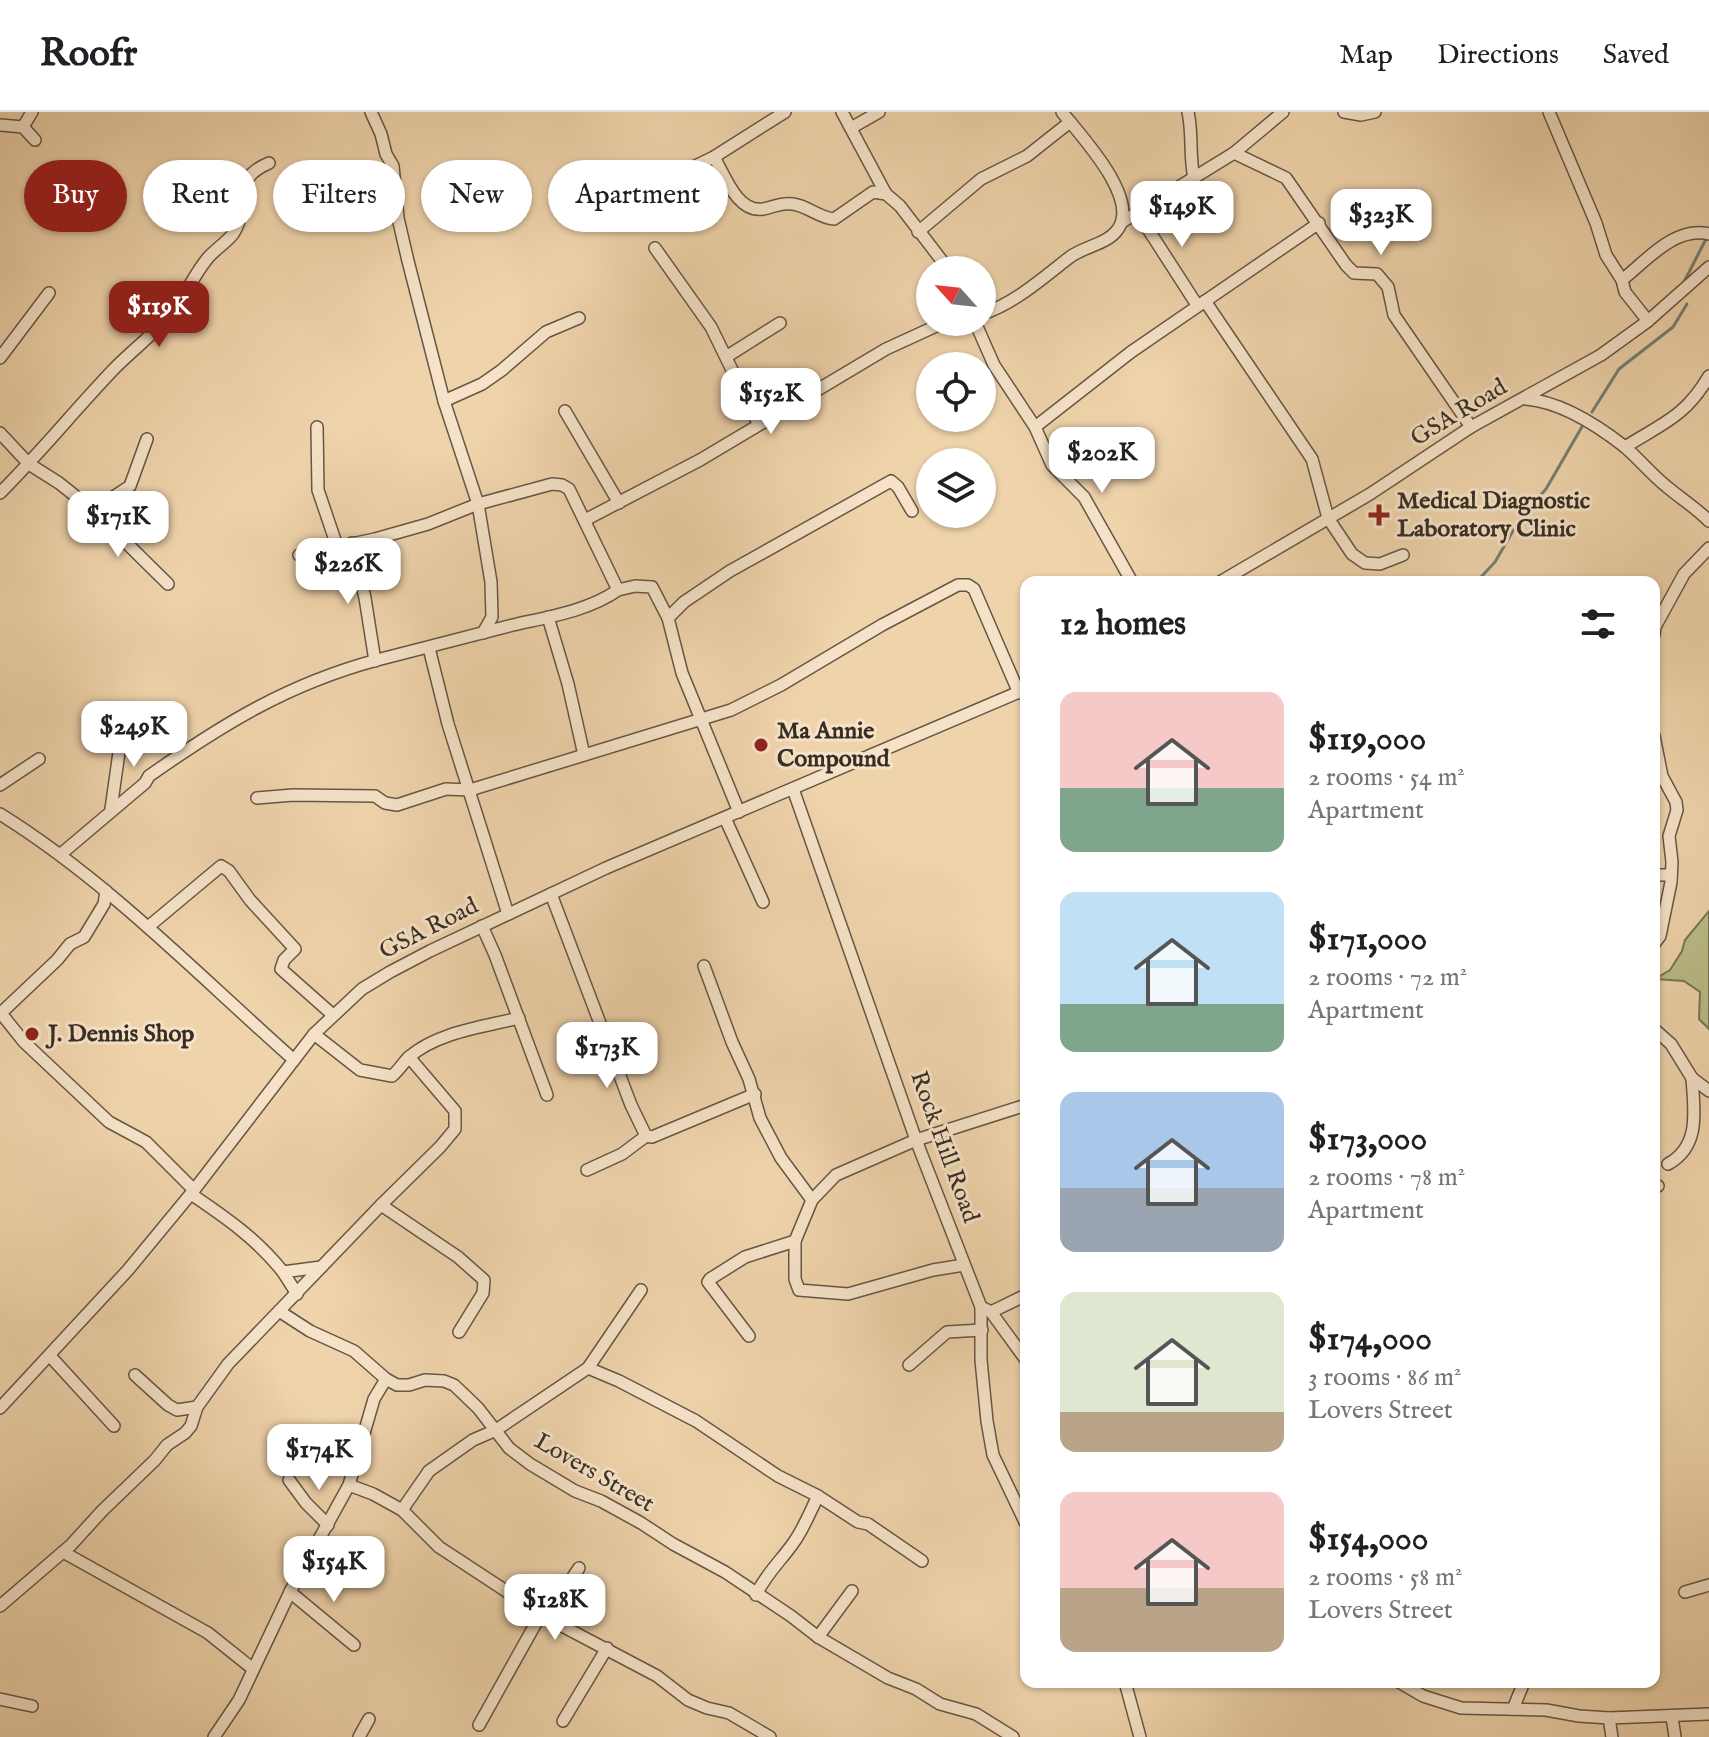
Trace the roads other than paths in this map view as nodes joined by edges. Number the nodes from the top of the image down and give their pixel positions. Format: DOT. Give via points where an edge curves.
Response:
graph roads {
  1 [pos="32,112"];
  2 [pos="371,112"];
  3 [pos="785,112"];
  4 [pos="842,112"];
  5 [pos="879,112"];
  6 [pos="1188,112"];
  7 [pos="1283,112"];
  8 [pos="1344,112"];
  9 [pos="1375,112"];
  10 [pos="1549,112"];
  11 [pos="1069,116"];
  12 [pos="0,125"];
  13 [pos="23,127"];
  14 [pos="851,128"];
  15 [pos="35,140"];
  16 [pos="1234,153"];
  17 [pos="714,157"];
  18 [pos="708,160"];
  19 [pos="269,163"];
  20 [pos="1194,178"];
  21 [pos="886,194"];
  22 [pos="1137,212"];
  23 [pos="1122,222"];
  24 [pos="1319,223"];
  25 [pos="918,232"];
  26 [pos="1706,234"];
  27 [pos="655,248"];
  28 [pos="938,256"];
  29 [pos="1709,267"];
  30 [pos="1622,280"];
  31 [pos="49,293"];
  32 [pos="1201,303"];
  33 [pos="996,306"];
  34 [pos="579,318"];
  35 [pos="1648,321"];
  36 [pos="780,323"];
  37 [pos="916,335"];
  38 [pos="981,336"];
  39 [pos="726,357"];
  40 [pos="0,358"];
  41 [pos="1709,376"];
  42 [pos="1525,399"];
  43 [pos="444,401"];
  44 [pos="565,411"];
  45 [pos="758,423"];
  46 [pos="317,427"];
  47 [pos="1035,427"];
  48 [pos="1471,427"];
  49 [pos="0,433"];
  50 [pos="147,439"];
  51 [pos="1625,447"];
  52 [pos="29,464"];
  53 [pos="0,493"];
  54 [pos="619,503"];
  55 [pos="478,504"];
  56 [pos="93,510"];
  57 [pos="912,511"];
  58 [pos="1328,518"];
  59 [pos="585,520"];
  60 [pos="1709,521"];
  61 [pos="352,543"];
  62 [pos="337,546"];
  63 [pos="1709,548"];
  64 [pos="299,555"];
  65 [pos="1403,555"];
  66 [pos="1129,576"];
  67 [pos="1230,576"];
  68 [pos="168,584"];
  69 [pos="618,590"];
  70 [pos="492,617"];
  71 [pos="548,617"];
  72 [pos="668,618"];
  73 [pos="1660,618"];
  74 [pos="498,629"];
  75 [pos="483,633"];
  76 [pos="429,648"];
  77 [pos="375,661"];
  78 [pos="1020,687"];
  79 [pos="1020,692"];
  80 [pos="700,719"];
  81 [pos="123,724"];
  82 [pos="584,755"];
  83 [pos="39,759"];
  84 [pos="1660,766"];
  85 [pos="0,785"];
  86 [pos="793,789"];
  87 [pos="470,790"];
  88 [pos="257,798"];
  89 [pos="111,809"];
  90 [pos="739,812"];
  91 [pos="0,814"];
  92 [pos="725,818"];
  93 [pos="61,854"];
  94 [pos="1660,875"];
  95 [pos="1671,875"];
  96 [pos="106,891"];
  97 [pos="551,894"];
  98 [pos="763,902"];
  99 [pos="508,914"];
  100 [pos="482,926"];
  101 [pos="148,927"];
  102 [pos="1660,936"];
  103 [pos="704,966"];
  104 [pos="0,1012"];
  105 [pos="333,1015"];
  106 [pos="519,1018"];
  107 [pos="314,1034"];
  108 [pos="1660,1034"];
  109 [pos="409,1057"];
  110 [pos="294,1060"];
  111 [pos="1692,1078"];
  112 [pos="1709,1091"];
  113 [pos="755,1094"];
  114 [pos="547,1095"];
  115 [pos="1020,1107"];
  116 [pos="646,1136"];
  117 [pos="916,1140"];
  118 [pos="1668,1164"];
  119 [pos="587,1170"];
  120 [pos="192,1192"];
  121 [pos="812,1200"];
  122 [pos="381,1205"];
  123 [pos="795,1241"];
  124 [pos="964,1265"];
  125 [pos="321,1267"];
  126 [pos="283,1272"];
  127 [pos="641,1290"];
  128 [pos="297,1294"];
  129 [pos="1020,1297"];
  130 [pos="986,1310"];
  131 [pos="279,1311"];
  132 [pos="982,1330"];
  133 [pos="459,1332"];
  134 [pos="749,1336"];
  135 [pos="1020,1352"];
  136 [pos="50,1356"];
  137 [pos="909,1365"];
  138 [pos="588,1368"];
  139 [pos="135,1375"];
  140 [pos="386,1379"];
  141 [pos="197,1407"];
  142 [pos="0,1408"];
  143 [pos="114,1426"];
  144 [pos="496,1430"];
  145 [pos="289,1480"];
  146 [pos="349,1485"];
  147 [pos="818,1496"];
  148 [pos="402,1510"];
  149 [pos="1020,1511"];
  150 [pos="328,1525"];
  151 [pos="63,1552"];
  152 [pos="922,1561"];
  153 [pos="579,1568"];
  154 [pos="1709,1585"];
  155 [pos="852,1591"];
  156 [pos="290,1592"];
  157 [pos="1685,1592"];
  158 [pos="756,1595"];
  159 [pos="0,1606"];
  160 [pos="543,1615"];
  161 [pos="818,1637"];
  162 [pos="354,1645"];
  163 [pos="607,1648"];
  164 [pos="253,1669"];
  165 [pos="1127,1688"];
  166 [pos="1409,1688"];
  167 [pos="1522,1688"];
  168 [pos="0,1699"];
  169 [pos="32,1706"];
  170 [pos="1513,1709"];
  171 [pos="1709,1714"];
  172 [pos="1672,1717"];
  173 [pos="1609,1718"];
  174 [pos="369,1719"];
  175 [pos="563,1721"];
  176 [pos="479,1725"];
  177 [pos="214,1737"];
  178 [pos="359,1737"];
  179 [pos="770,1737"];
  180 [pos="1013,1737"];
  181 [pos="1140,1737"];
  182 [pos="1612,1737"];
  183 [pos="1675,1737"];
  1 -- 13 [label="street"];
  2 -- 43 [label="street" via="393,166 398,218"];
  3 -- 17 [label="street"];
  4 -- 14 [label="street"];
  5 -- 14 [label="street"];
  6 -- 20 [label="street"];
  7 -- 16 [label="street"];
  8 -- 9 [label="street"];
  10 -- 30 [label="street" via="1606,255"];
  11 -- 23 [label="street" via="1119,192"];
  11 -- 25 [label="street" via="1027,156 981,179"];
  12 -- 13 [label="street"];
  13 -- 15 [label="street"];
  14 -- 21 [label="street"];
  16 -- 20 [label="street"];
  16 -- 24 [label="street" via="1286,178"];
  17 -- 18 [label="street"];
  17 -- 21 [label="street" via="749,208 795,204 834,219 873,192"];
  19 -- 52 [label="street" via="246,179 232,236 208,257 175,309"];
  20 -- 22 [label="street"];
  21 -- 25 [label="street"];
  22 -- 23 [label="street"];
  22 -- 32 [label="street"];
  23 -- 33 [label="street" via="1107,239 1081,249"];
  24 -- 32 [label="street"];
  24 -- 48 [label="street" via="1354,273 1377,274 1386,284 1394,315"];
  25 -- 28 [label="street"];
  26 -- 30 [label="street" via="1690,233 1667,243"];
  27 -- 39 [label="street" via="700,309"];
  29 -- 35 [label="street, GSA Road"];
  30 -- 35 [label="street"];
  31 -- 40 [label="street"];
  32 -- 47 [label="street"];
  32 -- 58 [label="street" via="1312,459"];
  34 -- 43 [label="street" via="546,332 492,377"];
  35 -- 42 [label="street, GSA Road"];
  36 -- 39 [label="street"];
  37 -- 45 [label="street"];
  38 -- 47 [label="street"];
  39 -- 45 [label="street"];
  41 -- 51 [label="street" via="1684,411"];
  42 -- 48 [label="street, GSA Road"];
  42 -- 51 [label="street" via="1565,408"];
  43 -- 55 [label="street"];
  44 -- 54 [label="street"];
  45 -- 54 [label="street"];
  46 -- 62 [label="street" via="318,490"];
  47 -- 66 [label="street" via="1052,465 1084,497"];
  48 -- 58 [label="street, GSA Road"];
  49 -- 52 [label="street"];
  50 -- 56 [label="street" via="130,486"];
  51 -- 60 [label="street"];
  52 -- 53 [label="street"];
  52 -- 56 [label="street"];
  54 -- 59 [label="street"];
  55 -- 59 [label="street" via="562,485"];
  55 -- 61 [label="street" via="428,524"];
  55 -- 70 [label="street"];
  56 -- 68 [label="street"];
  57 -- 72 [label="street" via="891,481 730,571"];
  58 -- 65 [label="street" via="1352,554 1365,563 1380,564"];
  58 -- 67 [label="street, GSA Road"];
  59 -- 69 [label="street"];
  61 -- 62 [label="street"];
  61 -- 77 [label="street"];
  62 -- 64 [label="street"];
  63 -- 73 [label="street" via="1684,574"];
  69 -- 71 [label="street"];
  69 -- 72 [label="street" via="652,587"];
  70 -- 74 [label="street"];
  70 -- 75 [label="street"];
  71 -- 74 [label="street"];
  71 -- 82 [label="street"];
  72 -- 80 [label="street"];
  74 -- 75 [label="street"];
  75 -- 76 [label="street"];
  76 -- 77 [label="street"];
  76 -- 87 [label="street"];
  77 -- 89 [label="street" via="308,682 216,729"];
  78 -- 80 [label="street" via="974,589 958,585 756,698"];
  79 -- 86 [label="street, GSA Road"];
  80 -- 82 [label="street"];
  80 -- 90 [label="street"];
  81 -- 89 [label="street"];
  82 -- 87 [label="street"];
  83 -- 85 [label="street"];
  84 -- 95 [label="street" via="1676,802 1669,836"];
  86 -- 90 [label="street, GSA Road"];
  86 -- 117 [label="street, Rock Hill Road"];
  87 -- 88 [label="street" via="446,789 397,805 375,796"];
  87 -- 99 [label="street"];
  89 -- 93 [label="street"];
  90 -- 92 [label="street, GSA Road"];
  91 -- 93 [label="street"];
  92 -- 97 [label="street, GSA Road"];
  92 -- 98 [label="street"];
  93 -- 96 [label="street"];
  94 -- 95 [label="street"];
  95 -- 102 [label="street"];
  96 -- 101 [label="street"];
  96 -- 104 [label="street" via="84,937 70,944"];
  97 -- 99 [label="street, GSA Road"];
  97 -- 116 [label="street"];
  99 -- 100 [label="street, GSA Road"];
  100 -- 105 [label="street, GSA Road" via="390,972"];
  100 -- 106 [label="street"];
  101 -- 105 [label="street" via="221,866 295,949 281,969"];
  101 -- 110 [label="street"];
  103 -- 113 [label="street"];
  104 -- 120 [label="street" via="24,1042 109,1122 146,1142"];
  105 -- 107 [label="street, GSA Road"];
  106 -- 109 [label="street" via="454,1034"];
  106 -- 114 [label="street"];
  107 -- 109 [label="street" via="360,1070 392,1076"];
  107 -- 110 [label="street, GSA Road"];
  108 -- 111 [label="street"];
  109 -- 122 [label="street" via="455,1111 455,1129"];
  110 -- 120 [label="street, GSA Road"];
  111 -- 112 [label="street"];
  111 -- 118 [label="street" via="1694,1133 1680,1157"];
  113 -- 116 [label="street"];
  113 -- 121 [label="street" via="757,1112 781,1158"];
  115 -- 117 [label="street"];
  116 -- 119 [label="street"];
  117 -- 121 [label="street" via="836,1175"];
  117 -- 124 [label="street, Rock Hill Road"];
  120 -- 126 [label="street" via="232,1221"];
  120 -- 136 [label="street, GSA Road"];
  121 -- 123 [label="street"];
  122 -- 125 [label="street"];
  122 -- 133 [label="street" via="484,1280 483,1293"];
  123 -- 124 [label="street" via="799,1290 848,1294"];
  123 -- 134 [label="street" via="745,1257 708,1282"];
  124 -- 130 [label="street, Rock Hill Road"];
  125 -- 126 [label="street"];
  125 -- 128 [label="street"];
  126 -- 128 [label="street"];
  127 -- 138 [label="street"];
  128 -- 131 [label="street"];
  129 -- 130 [label="street"];
  130 -- 132 [label="street, Rock Hill Road"];
  130 -- 135 [label="street"];
  131 -- 140 [label="street" via="354,1351"];
  131 -- 141 [label="street" via="228,1364"];
  132 -- 137 [label="street" via="947,1332"];
  132 -- 149 [label="street, Rock Hill Road" via="993,1455"];
  136 -- 142 [label="street, GSA Road"];
  136 -- 143 [label="street"];
  138 -- 144 [label="street"];
  138 -- 147 [label="street" via="696,1421"];
  139 -- 141 [label="street" via="177,1410"];
  140 -- 144 [label="street, Lovers Street" via="397,1385 425,1380 454,1385"];
  140 -- 146 [label="street" via="374,1399"];
  141 -- 151 [label="street" via="185,1433"];
  144 -- 148 [label="street" via="429,1471"];
  144 -- 158 [label="street, Lovers Street" via="530,1464 641,1523"];
  145 -- 150 [label="street"];
  146 -- 148 [label="street"];
  146 -- 150 [label="street"];
  147 -- 152 [label="street"];
  147 -- 158 [label="street"];
  148 -- 160 [label="street" via="439,1547"];
  150 -- 156 [label="street"];
  151 -- 159 [label="street"];
  151 -- 164 [label="street" via="208,1633"];
  153 -- 160 [label="street"];
  154 -- 157 [label="street"];
  155 -- 161 [label="street"];
  156 -- 162 [label="street"];
  156 -- 164 [label="street"];
  158 -- 161 [label="street, Lovers Street"];
  160 -- 163 [label="street"];
  160 -- 176 [label="street"];
  161 -- 180 [label="street, Lovers Street" via="888,1678 940,1704 976,1714"];
  163 -- 175 [label="street"];
  163 -- 179 [label="street" via="688,1700 729,1713"];
  164 -- 177 [label="street"];
  165 -- 181 [label="street"];
  166 -- 170 [label="street" via="1461,1708"];
  167 -- 170 [label="street"];
  168 -- 169 [label="street"];
  170 -- 173 [label="street"];
  171 -- 172 [label="street"];
  172 -- 173 [label="street"];
  172 -- 183 [label="street"];
  173 -- 182 [label="street"];
  174 -- 178 [label="street"];
}
